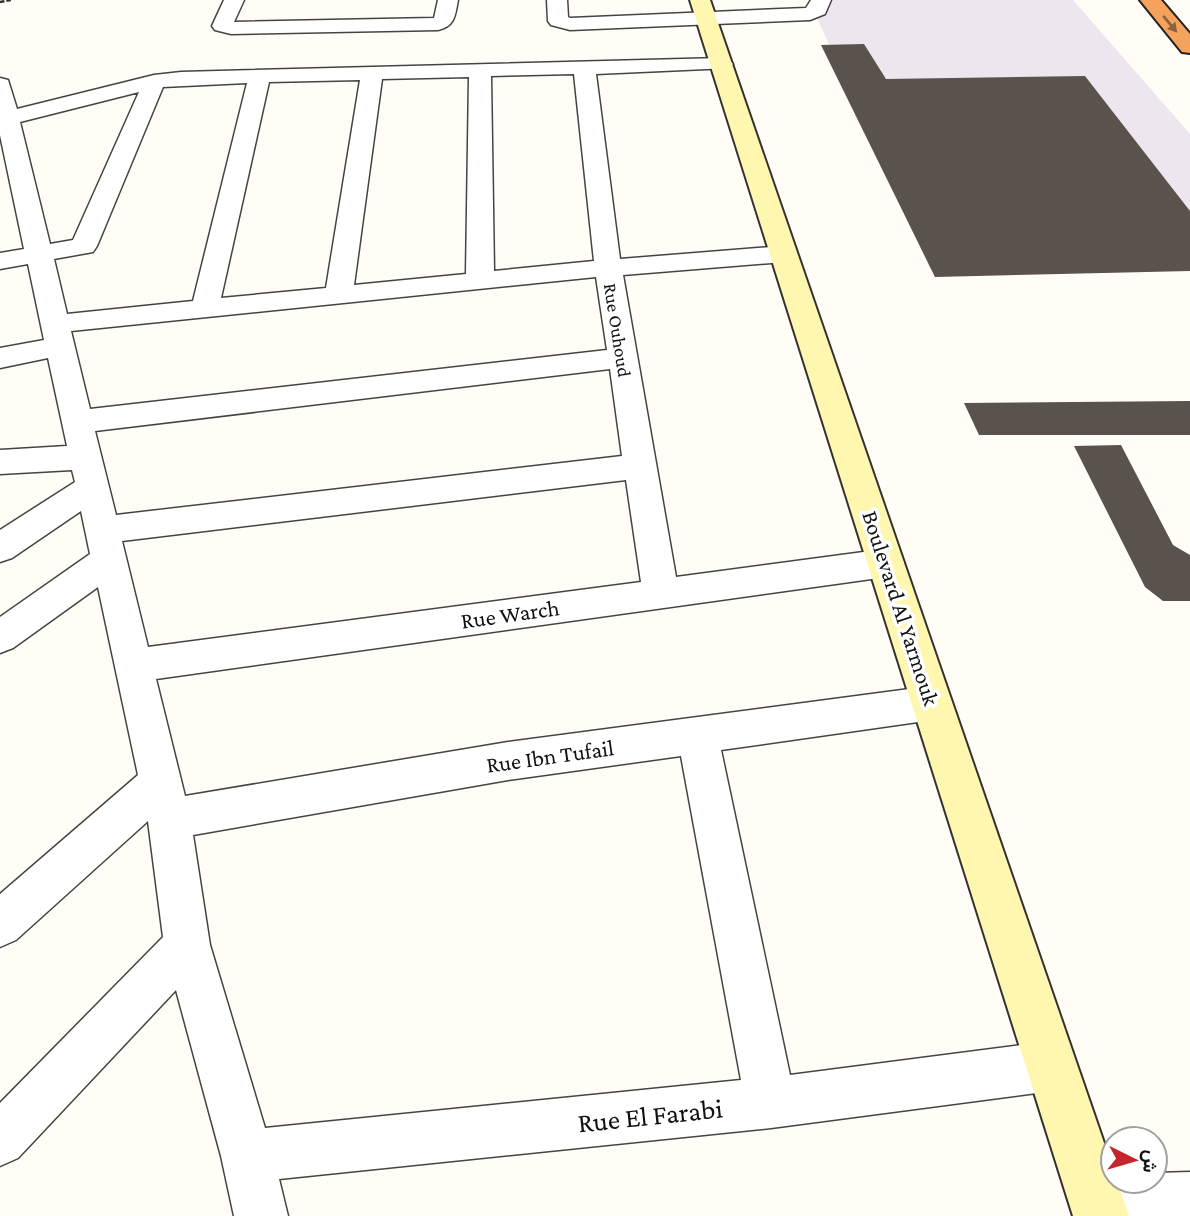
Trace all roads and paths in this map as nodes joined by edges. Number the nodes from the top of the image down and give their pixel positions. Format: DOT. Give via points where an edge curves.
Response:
graph roads {
  1 [pos="11,0"];
  2 [pos="234,0"];
  3 [pos="448,0"];
  4 [pos="557,0"];
  5 [pos="821,0"];
  6 [pos="1150,0"];
  7 [pos="0,2"];
  8 [pos="703,9"];
  9 [pos="1190,47"];
  10 [pos="722,64"];
  11 [pos="584,67"];
  12 [pos="480,69"];
  13 [pos="372,72"];
  14 [pos="260,75"];
  15 [pos="154,82"];
  16 [pos="3,101"];
  17 [pos="10,171"];
  18 [pos="39,254"];
  19 [pos="784,254"];
  20 [pos="0,261"];
  21 [pos="608,268"];
  22 [pos="480,281"];
  23 [pos="339,295"];
  24 [pos="205,309"];
  25 [pos="57,335"];
  26 [pos="0,358"];
  27 [pos="622,358"];
  28 [pos="85,455"];
  29 [pos="0,462"];
  30 [pos="640,466"];
  31 [pos="106,545"];
  32 [pos="0,548"];
  33 [pos="886,563"];
  34 [pos="661,593"];
  35 [pos="0,638"];
  36 [pos="134,666"];
  37 [pos="932,704"];
  38 [pos="697,734"];
  39 [pos="165,800"];
  40 [pos="0,924"];
  41 [pos="187,945"];
  42 [pos="1052,1066"];
  43 [pos="771,1103"];
  44 [pos="0,1140"];
  45 [pos="247,1156"];
  46 [pos="1190,1199"];
  47 [pos="1098,1208"];
  48 [pos="261,1216"];
  1 -- 7 [label="path"];
  2 -- 3 [label="street" via="222,26 231,29 331,17 438,24 444,20"];
  4 -- 8 [label="street" via="558,21 564,23"];
  5 -- 8 [label="street" via="818,10 810,14"];
  6 -- 9 [label="highway, one-way"];
  8 -- 10 [label="street, Boulevard Al Yarmouk"];
  10 -- 11 [label="street"];
  10 -- 19 [label="street, Boulevard Al Yarmouk"];
  11 -- 12 [label="street"];
  11 -- 21 [label="street, Rue Ouhoud"];
  12 -- 13 [label="street"];
  12 -- 22 [label="street"];
  13 -- 14 [label="street"];
  13 -- 23 [label="street"];
  14 -- 15 [label="street"];
  14 -- 24 [label="street"];
  15 -- 16 [label="street"];
  15 -- 18 [label="street" via="84,246"];
  16 -- 17 [label="street"];
  17 -- 18 [label="street"];
  18 -- 20 [label="street"];
  18 -- 25 [label="street"];
  19 -- 21 [label="street"];
  19 -- 33 [label="street, Boulevard Al Yarmouk"];
  21 -- 22 [label="street"];
  21 -- 27 [label="street, Rue Ouhoud"];
  22 -- 23 [label="street"];
  23 -- 24 [label="street"];
  24 -- 25 [label="street"];
  25 -- 26 [label="street"];
  25 -- 28 [label="street"];
  27 -- 28 [label="street"];
  27 -- 30 [label="street, Rue Ouhoud"];
  28 -- 29 [label="street"];
  28 -- 31 [label="street"];
  28 -- 32 [label="street"];
  30 -- 31 [label="street"];
  30 -- 34 [label="street, Rue Ouhoud"];
  31 -- 35 [label="street"];
  31 -- 36 [label="street"];
  33 -- 34 [label="street, Rue Warch"];
  33 -- 37 [label="street, Boulevard Al Yarmouk"];
  34 -- 36 [label="street, Rue Warch"];
  36 -- 39 [label="street"];
  37 -- 38 [label="street, Rue Ibn Tufail"];
  37 -- 42 [label="street, Boulevard Al Yarmouk"];
  38 -- 39 [label="street, Rue Ibn Tufail" via="508,761"];
  38 -- 43 [label="street"];
  39 -- 40 [label="street"];
  39 -- 41 [label="street"];
  41 -- 44 [label="street"];
  41 -- 45 [label="street"];
  42 -- 43 [label="street, Rue El Farabi"];
  42 -- 47 [label="street, Boulevard Al Yarmouk"];
  43 -- 45 [label="street, Rue El Farabi"];
  45 -- 48 [label="street"];
  46 -- 47 [label="street"];
}
